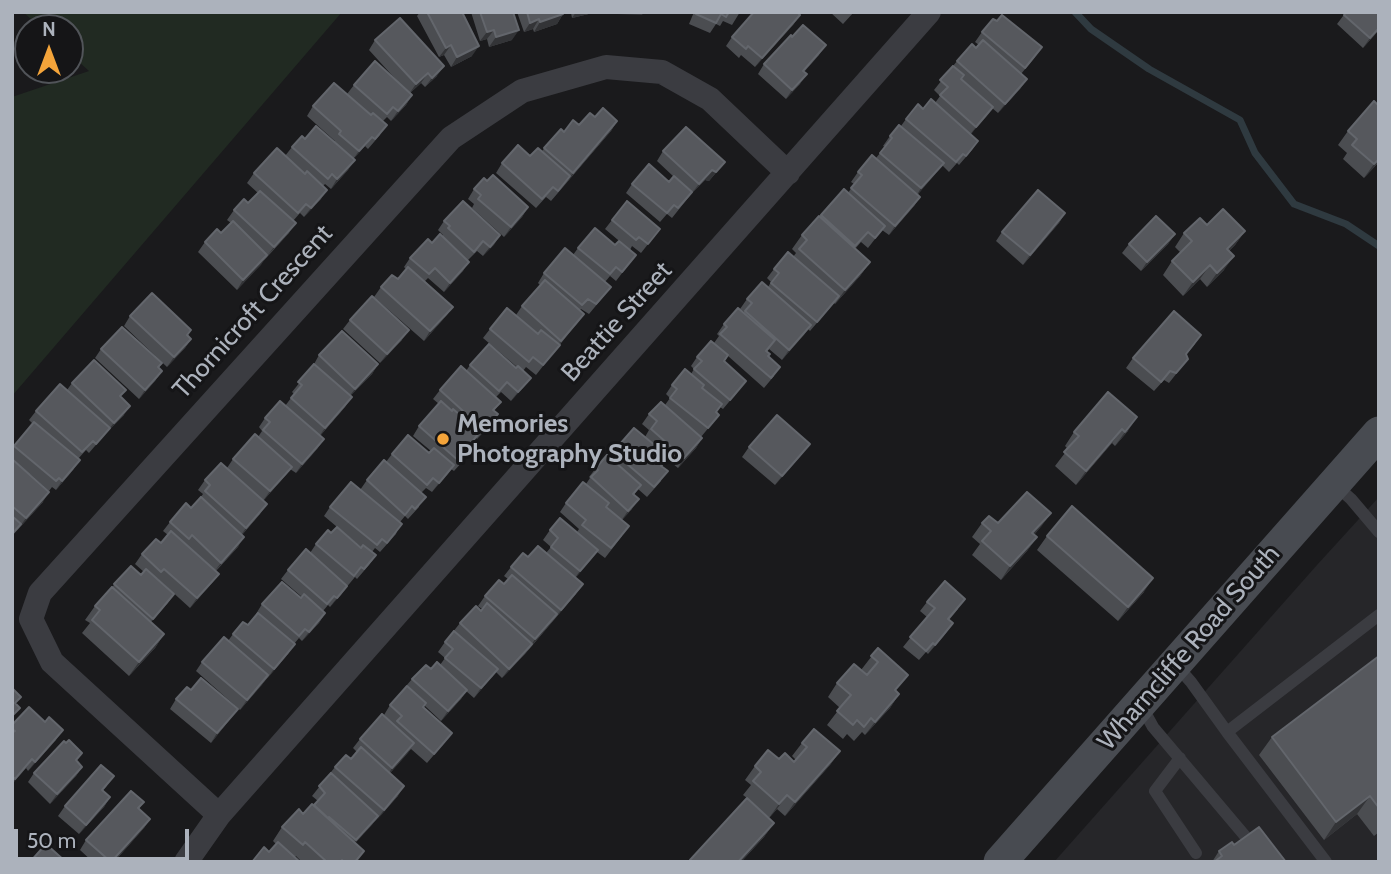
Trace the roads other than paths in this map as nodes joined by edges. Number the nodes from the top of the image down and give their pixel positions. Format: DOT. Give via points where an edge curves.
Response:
graph roads {
  1 [pos="929,12"];
  2 [pos="788,173"];
  3 [pos="1379,433"];
  4 [pos="1334,484"];
  5 [pos="1379,532"];
  6 [pos="1379,615"];
  7 [pos="1175,664"];
  8 [pos="1140,704"];
  9 [pos="1227,732"];
  10 [pos="1180,758"];
  11 [pos="219,815"];
  12 [pos="1196,853"];
  13 [pos="186,862"];
  14 [pos="1000,862"];
  15 [pos="1267,862"];
  16 [pos="1326,862"];
  1 -- 2 [label="street, Beattie Street"];
  2 -- 11 [label="street, Beattie Street"];
  2 -- 11 [label="street, Thornicroft Crescent" via="710,99 662,72 606,67 522,92 451,138 40,593 31,620 52,662"];
  3 -- 4 [label="main road, Wharncliffe Road South"];
  4 -- 5 [label="lane"];
  4 -- 7 [label="main road, Wharncliffe Road South"];
  6 -- 9 [label="lane"];
  7 -- 8 [label="main road, Wharncliffe Road South"];
  7 -- 9 [label="lane"];
  8 -- 10 [label="lane"];
  8 -- 14 [label="main road, Wharncliffe Road South"];
  9 -- 16 [label="lane"];
  10 -- 12 [label="lane" via="1155,791"];
  10 -- 15 [label="lane"];
  11 -- 13 [label="street, Beattie Street"];
}
